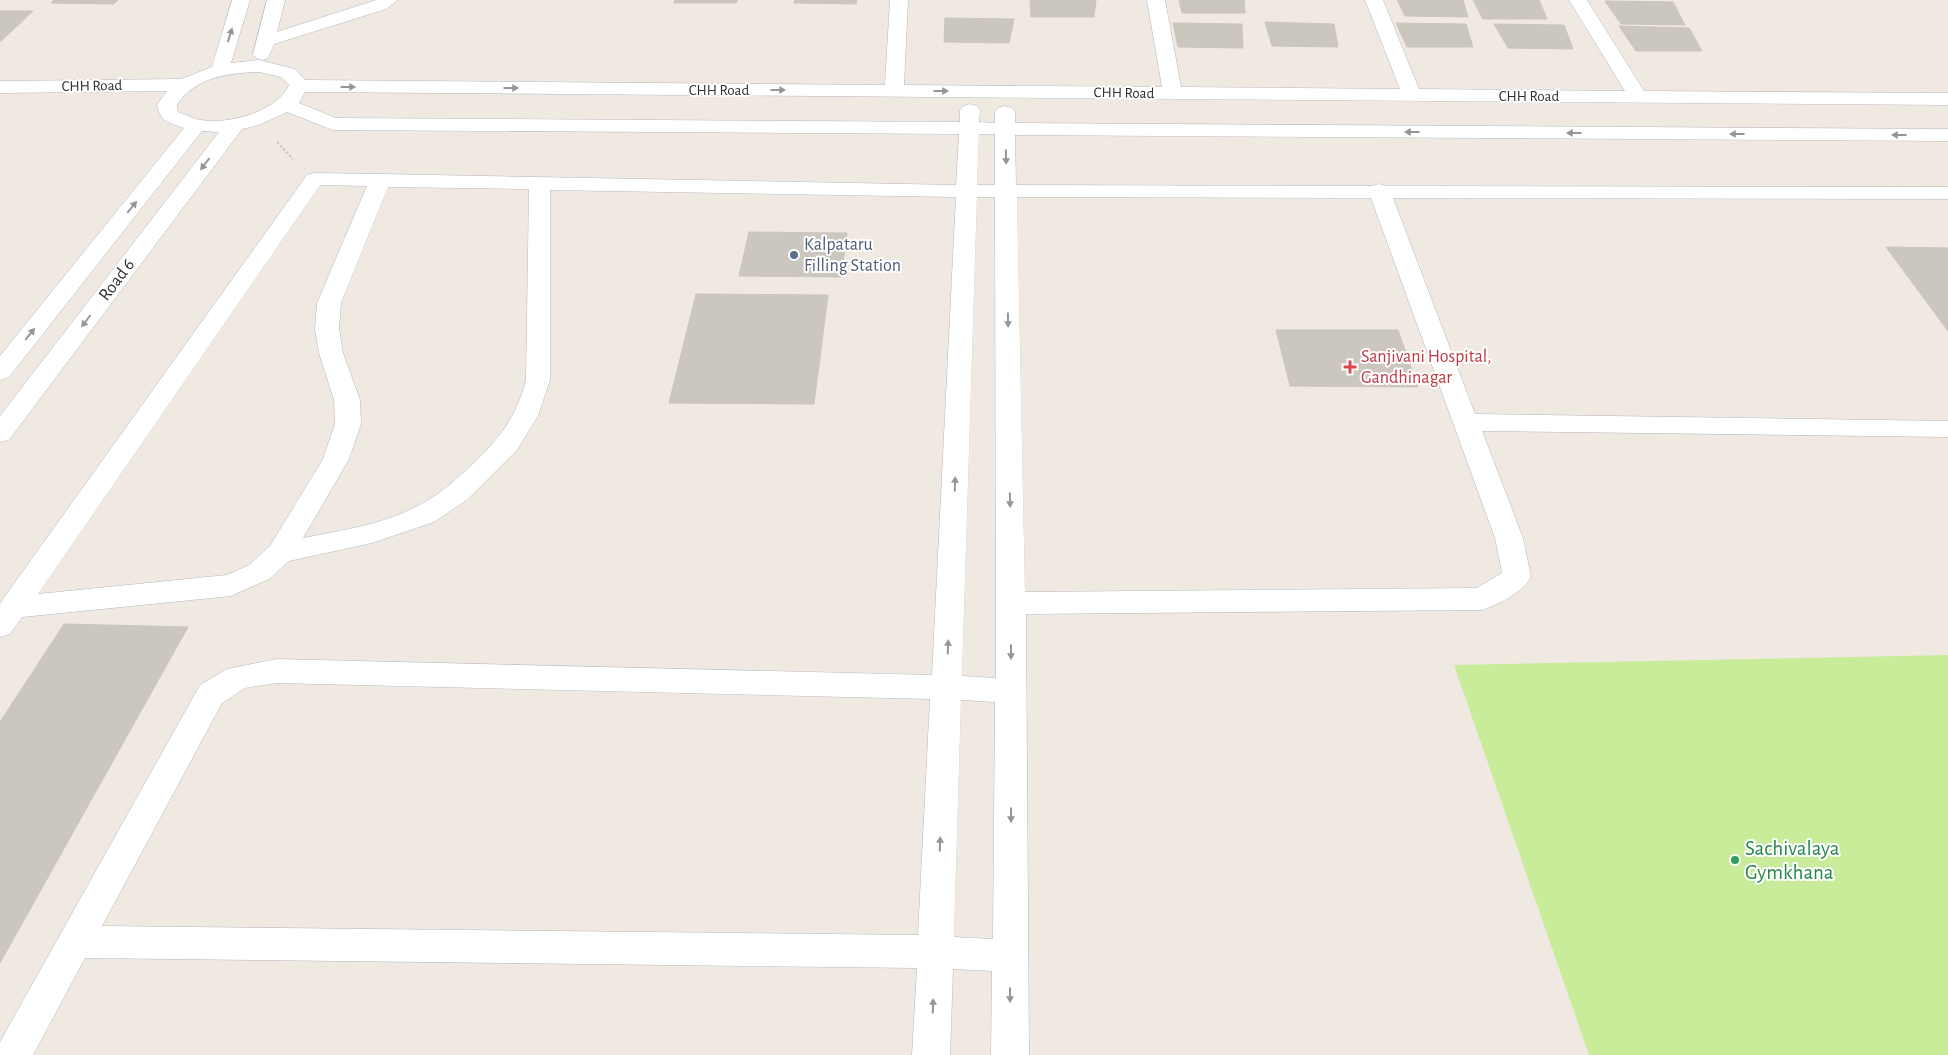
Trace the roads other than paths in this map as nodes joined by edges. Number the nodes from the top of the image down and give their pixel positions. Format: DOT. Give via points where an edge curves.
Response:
graph roads {
  1 [pos="241,0"];
  2 [pos="276,0"];
  3 [pos="389,0"];
  4 [pos="899,0"];
  5 [pos="1156,0"];
  6 [pos="1374,0"];
  7 [pos="1578,0"];
  8 [pos="266,41"];
  9 [pos="260,66"];
  10 [pos="220,70"];
  11 [pos="183,86"];
  12 [pos="300,86"];
  13 [pos="0,87"];
  14 [pos="894,91"];
  15 [pos="971,91"];
  16 [pos="1004,91"];
  17 [pos="1173,93"];
  18 [pos="1412,95"];
  19 [pos="1638,97"];
  20 [pos="1948,99"];
  21 [pos="287,105"];
  22 [pos="245,123"];
  23 [pos="196,126"];
  24 [pos="970,129"];
  25 [pos="1005,129"];
  26 [pos="1948,136"];
  27 [pos="380,180"];
  28 [pos="540,183"];
  29 [pos="1006,190"];
  30 [pos="1379,190"];
  31 [pos="967,191"];
  32 [pos="1948,193"];
  33 [pos="986,219"];
  34 [pos="985,286"];
  35 [pos="0,372"];
  36 [pos="1466,422"];
  37 [pos="1948,429"];
  38 [pos="0,434"];
  39 [pos="280,553"];
  40 [pos="1011,604"];
  41 [pos="7,617"];
  42 [pos="946,687"];
  43 [pos="1011,691"];
  44 [pos="74,942"];
  45 [pos="936,952"];
  46 [pos="1010,956"];
  47 [pos="13,1055"];
  48 [pos="931,1055"];
  49 [pos="1010,1055"];
  10 -- 1 [label="street, one-way"];
  2 -- 8 [label="street"];
  3 -- 8 [label="street"];
  4 -- 14 [label="street"];
  5 -- 17 [label="street"];
  6 -- 18 [label="street"];
  7 -- 19 [label="street"];
  8 -- 9 [label="street"];
  9 -- 10 [label="street"];
  9 -- 12 [label="street" via="289,72 297,78"];
  10 -- 11 [label="street"];
  11 -- 13 [label="street, CHH Road"];
  11 -- 23 [label="street" via="172,95 167,105 169,115"];
  12 -- 14 [label="street, CHH Road, one-way"];
  12 -- 21 [label="street"];
  14 -- 15 [label="street, CHH Road, one-way"];
  15 -- 16 [label="street, CHH Road"];
  15 -- 24 [label="street"];
  16 -- 17 [label="street, CHH Road"];
  16 -- 25 [label="street"];
  17 -- 18 [label="street, CHH Road"];
  18 -- 19 [label="street, CHH Road"];
  19 -- 20 [label="street, CHH Road"];
  21 -- 22 [label="street"];
  21 -- 24 [label="street" via="333,124"];
  22 -- 23 [label="street"];
  22 -- 38 [label="street, Road 6, one-way"];
  35 -- 23 [label="street, Road 6, one-way"];
  24 -- 25 [label="street"];
  24 -- 31 [label="street"];
  26 -- 25 [label="street, one-way"];
  25 -- 29 [label="street, one-way"];
  27 -- 28 [label="street"];
  27 -- 39 [label="street" via="329,303 327,329 331,353 347,400 348,424 336,459"];
  27 -- 41 [label="street" via="314,179"];
  28 -- 31 [label="street"];
  28 -- 39 [label="street" via="538,380 532,407 513,439 460,491 424,515 366,534"];
  29 -- 30 [label="street"];
  29 -- 31 [label="street"];
  29 -- 33 [label="street"];
  30 -- 32 [label="street"];
  30 -- 36 [label="street"];
  31 -- 33 [label="street"];
  33 -- 34 [label="street"];
  33 -- 34 [label="street"];
  34 -- 40 [label="street, one-way"];
  42 -- 34 [label="street, one-way"];
  36 -- 37 [label="street"];
  36 -- 40 [label="street" via="1509,538 1517,577 1482,599"];
  39 -- 41 [label="street" via="259,572 231,585"];
  40 -- 43 [label="street, one-way"];
  42 -- 43 [label="street"];
  42 -- 44 [label="street" via="277,671 238,677 211,694"];
  45 -- 42 [label="street, one-way"];
  43 -- 46 [label="street, one-way"];
  44 -- 45 [label="street"];
  44 -- 47 [label="street"];
  45 -- 46 [label="street"];
  48 -- 45 [label="street, one-way"];
  46 -- 49 [label="street, one-way"];
}
